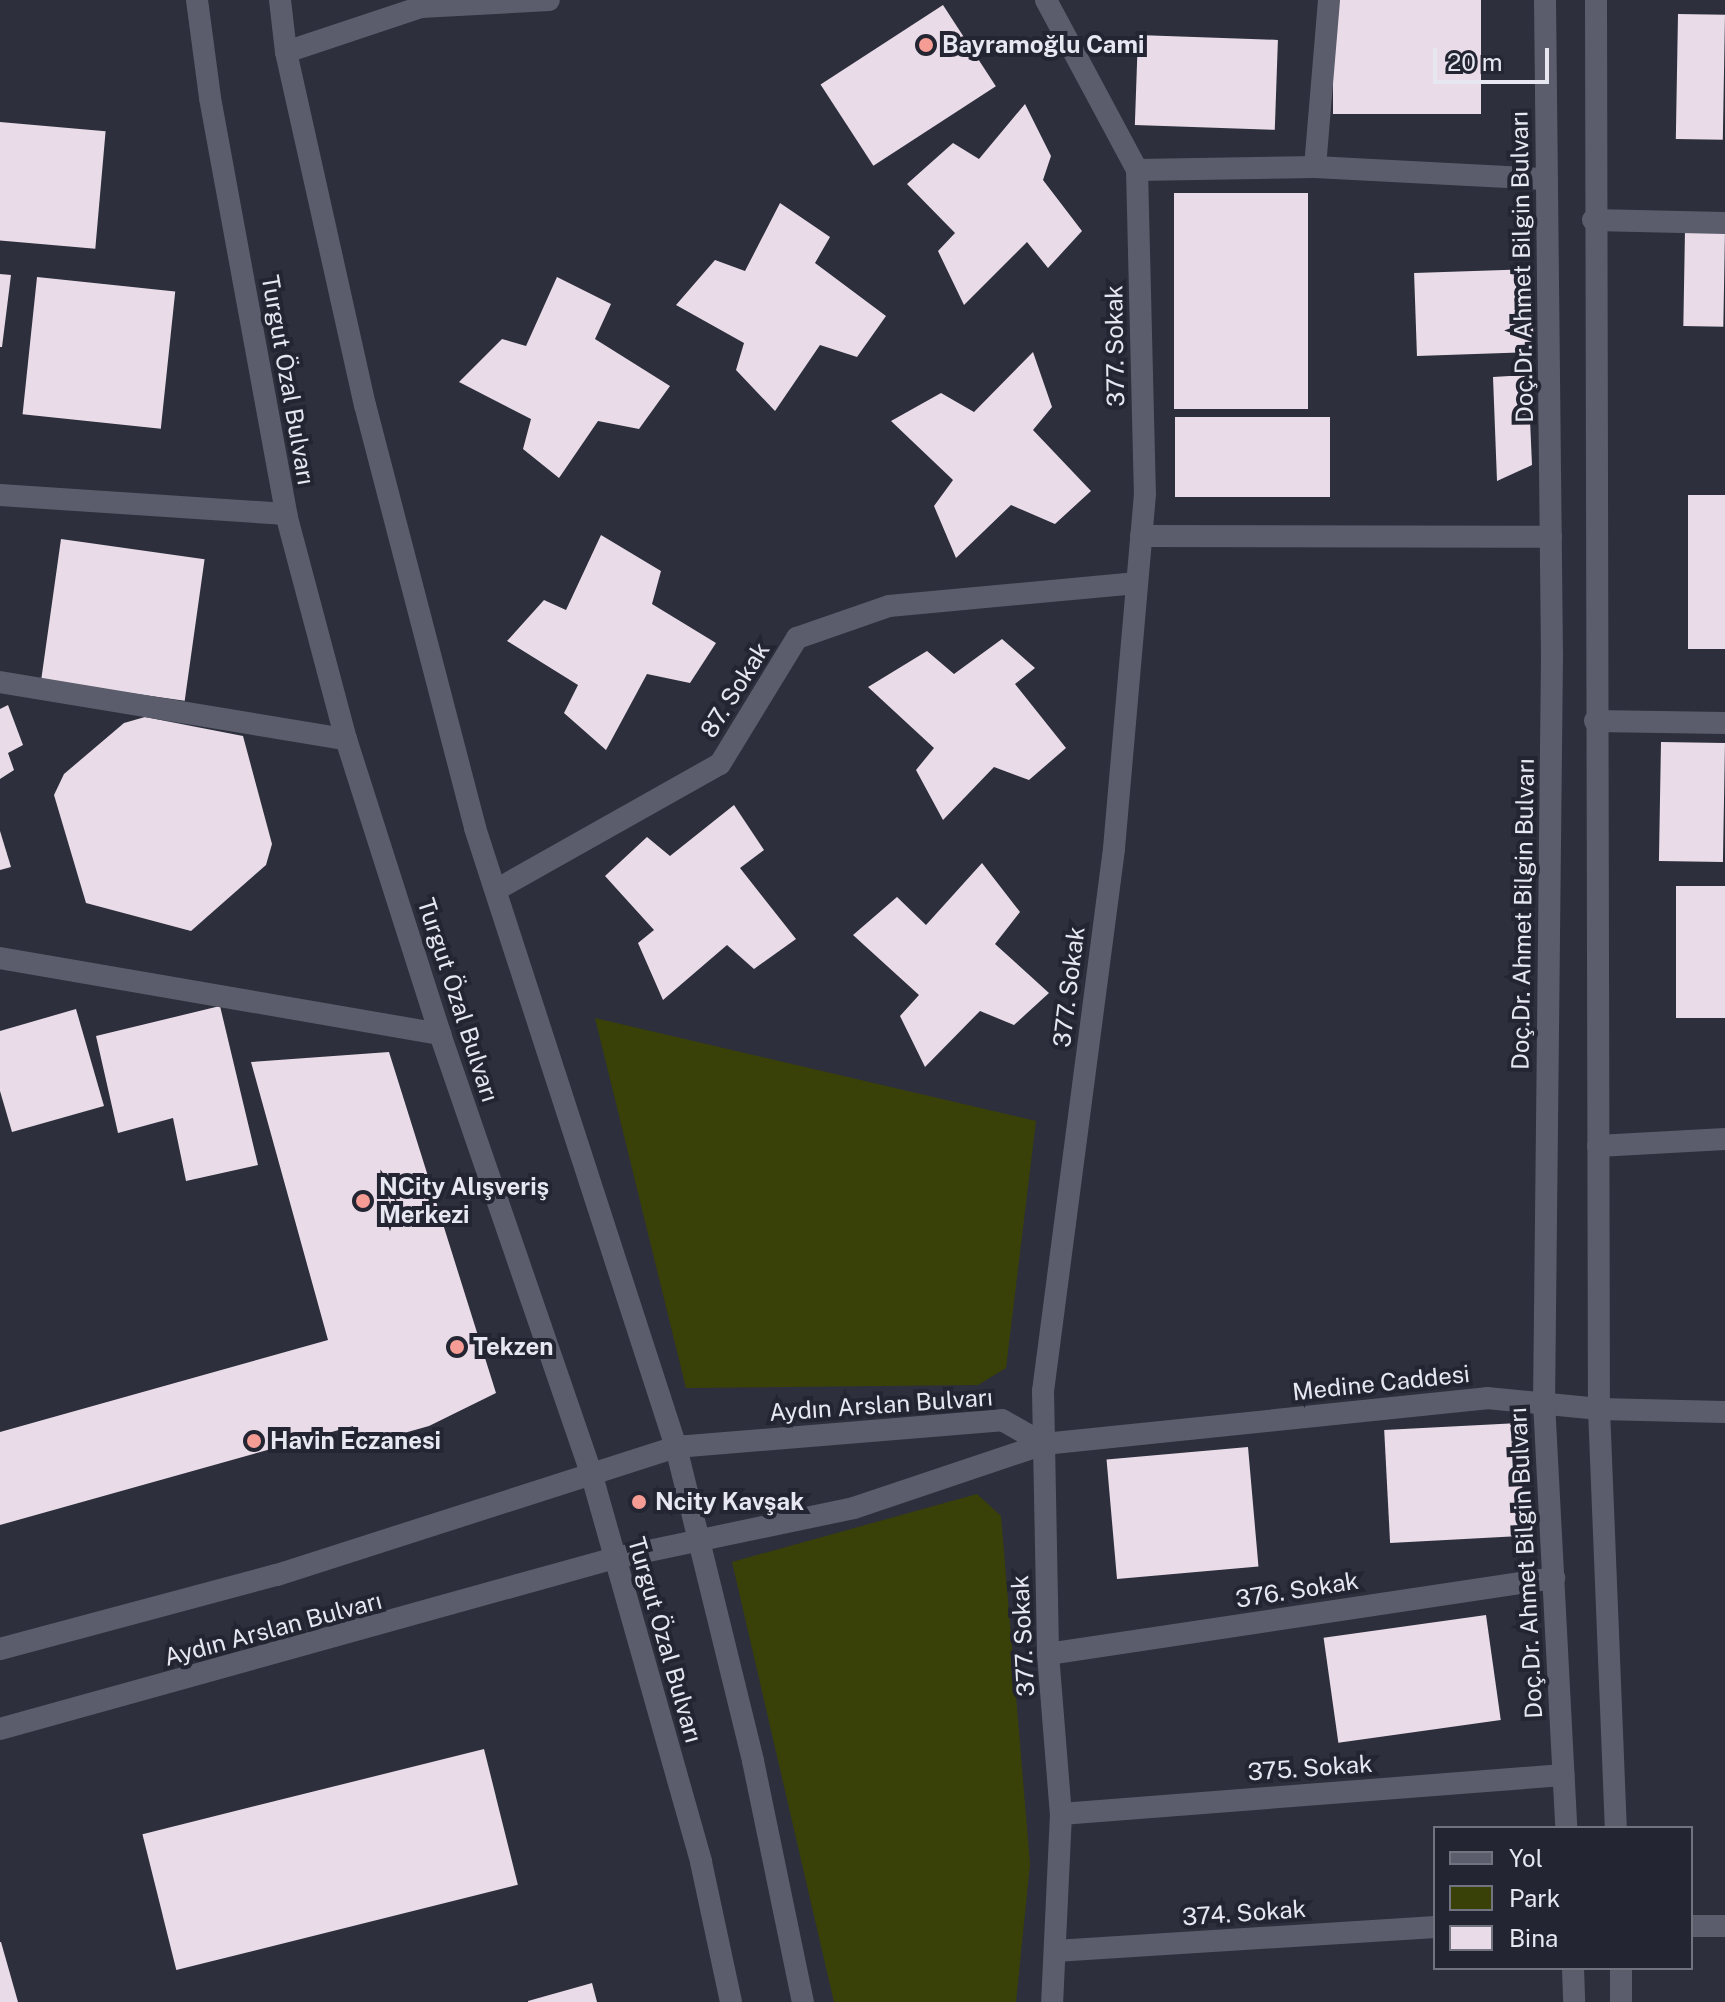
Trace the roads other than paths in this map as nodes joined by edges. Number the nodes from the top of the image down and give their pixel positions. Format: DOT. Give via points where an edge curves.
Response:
graph roads {
  1 [pos="197,0"];
  2 [pos="280,0"];
  3 [pos="549,0"];
  4 [pos="1046,0"];
  5 [pos="1329,0"];
  6 [pos="1545,0"];
  7 [pos="1596,0"];
  8 [pos="504,1"];
  9 [pos="286,52"];
  10 [pos="1315,167"];
  11 [pos="1137,170"];
  12 [pos="1547,179"];
  13 [pos="1593,220"];
  14 [pos="1725,223"];
  15 [pos="0,495"];
  16 [pos="286,514"];
  17 [pos="1141,536"];
  18 [pos="1551,537"];
  19 [pos="1137,583"];
  20 [pos="0,682"];
  21 [pos="1595,721"];
  22 [pos="1725,723"];
  23 [pos="346,739"];
  24 [pos="496,890"];
  25 [pos="0,958"];
  26 [pos="440,1034"];
  27 [pos="1725,1139"];
  28 [pos="1598,1146"];
  29 [pos="1544,1402"];
  30 [pos="1599,1409"];
  31 [pos="1725,1412"];
  32 [pos="1044,1444"];
  33 [pos="676,1447"];
  34 [pos="592,1476"];
  35 [pos="694,1539"];
  36 [pos="615,1558"];
  37 [pos="1554,1578"];
  38 [pos="0,1649"];
  39 [pos="1048,1654"];
  40 [pos="0,1729"];
  41 [pos="1563,1775"];
  42 [pos="1061,1814"];
  43 [pos="1566,1826"];
  44 [pos="1616,1826"];
  45 [pos="1693,1926"];
  46 [pos="1725,1926"];
  47 [pos="1433,1927"];
  48 [pos="1055,1951"];
  49 [pos="1573,1970"];
  50 [pos="1621,1970"];
  51 [pos="731,2002"];
  52 [pos="803,2002"];
  53 [pos="1052,2002"];
  54 [pos="1574,2002"];
  55 [pos="1621,2002"];
  1 -- 16 [label="street, Turgut Özal Bulvarı"];
  2 -- 9 [label="street"];
  3 -- 8 [label="street"];
  4 -- 11 [label="street, 377. Sokak"];
  5 -- 10 [label="street"];
  6 -- 12 [label="street, Doç.Dr. Ahmet Bilgin Bulvarı"];
  7 -- 13 [label="street"];
  8 -- 9 [label="street" via="421,7"];
  9 -- 24 [label="street" via="365,405"];
  10 -- 11 [label="street"];
  10 -- 12 [label="street"];
  11 -- 17 [label="street, 377. Sokak" via="1145,494"];
  12 -- 18 [label="street, Doç.Dr. Ahmet Bilgin Bulvarı"];
  13 -- 14 [label="street"];
  13 -- 21 [label="street"];
  15 -- 16 [label="street"];
  16 -- 23 [label="street, Turgut Özal Bulvarı"];
  17 -- 18 [label="street"];
  17 -- 19 [label="street, 377. Sokak"];
  18 -- 29 [label="street, Doç.Dr. Ahmet Bilgin Bulvarı"];
  19 -- 24 [label="street, 87. Sokak" via="889,606 797,638 720,764"];
  19 -- 32 [label="street, 377. Sokak" via="1114,849 1043,1391"];
  20 -- 23 [label="street"];
  21 -- 22 [label="street"];
  21 -- 28 [label="street"];
  23 -- 26 [label="street, Turgut Özal Bulvarı"];
  24 -- 33 [label="street"];
  25 -- 26 [label="street"];
  26 -- 34 [label="street, Turgut Özal Bulvarı"];
  27 -- 28 [label="street"];
  28 -- 30 [label="street"];
  29 -- 30 [label="street, Medine Caddesi"];
  29 -- 32 [label="street, Medine Caddesi" via="1487,1398"];
  29 -- 37 [label="street, Doç.Dr. Ahmet Bilgin Bulvarı"];
  30 -- 31 [label="street, Medine Caddesi"];
  30 -- 44 [label="street"];
  32 -- 33 [label="street, Aydın Arslan Bulvarı" via="1002,1420"];
  32 -- 35 [label="street, Aydın Arslan Bulvarı" via="854,1508"];
  32 -- 39 [label="street, 377. Sokak"];
  33 -- 34 [label="street, Aydın Arslan Bulvarı"];
  33 -- 35 [label="street"];
  34 -- 36 [label="street, Turgut Özal Bulvarı"];
  34 -- 38 [label="street, Aydın Arslan Bulvarı" via="277,1575"];
  35 -- 36 [label="street, Aydın Arslan Bulvarı"];
  35 -- 52 [label="street" via="753,1761"];
  36 -- 40 [label="street, Aydın Arslan Bulvarı"];
  36 -- 51 [label="street, Turgut Özal Bulvarı" via="701,1862"];
  37 -- 39 [label="street, 376. Sokak"];
  37 -- 41 [label="street, Doç.Dr. Ahmet Bilgin Bulvarı"];
  39 -- 42 [label="street, 377. Sokak"];
  41 -- 42 [label="street, 375. Sokak"];
  41 -- 43 [label="street, Doç.Dr. Ahmet Bilgin Bulvarı"];
  42 -- 48 [label="street, 377. Sokak"];
  45 -- 46 [label="street"];
  47 -- 48 [label="street, 374. Sokak"];
  48 -- 53 [label="street, 377. Sokak"];
  49 -- 54 [label="street"];
  50 -- 55 [label="street"];
}
